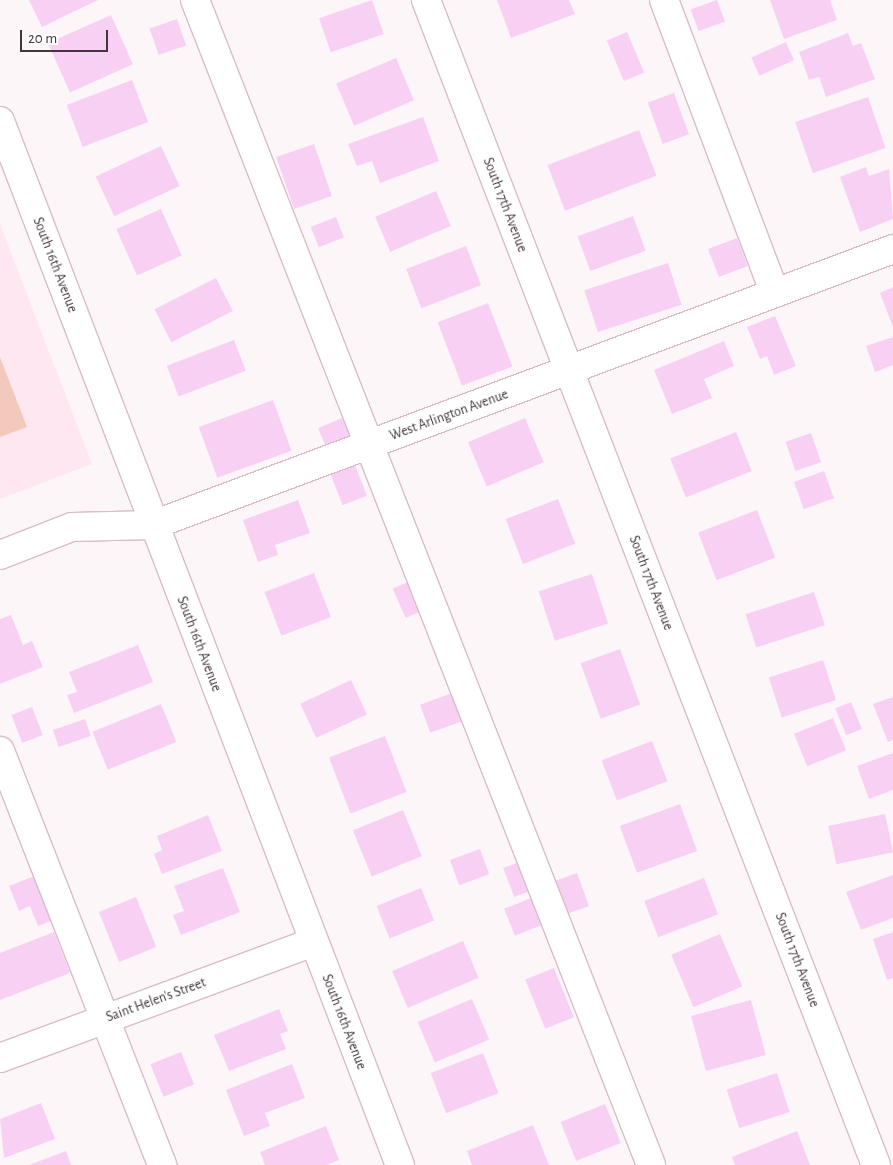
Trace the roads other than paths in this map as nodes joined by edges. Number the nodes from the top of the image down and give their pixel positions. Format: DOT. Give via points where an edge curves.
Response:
graph roads {
  1 [pos="195,0"];
  2 [pos="426,0"];
  3 [pos="664,0"];
  4 [pos="0,121"];
  5 [pos="893,249"];
  6 [pos="775,293"];
  7 [pos="568,370"];
  8 [pos="370,444"];
  9 [pos="153,525"];
  10 [pos="0,555"];
  11 [pos="0,751"];
  12 [pos="313,942"];
  13 [pos="105,1019"];
  14 [pos="0,1058"];
  15 [pos="162,1165"];
  16 [pos="400,1165"];
  17 [pos="651,1165"];
  18 [pos="876,1165"];
  1 -- 8 [label="street"];
  2 -- 7 [label="street, South 17th Avenue"];
  3 -- 6 [label="street"];
  4 -- 9 [label="street, South 16th Avenue"];
  5 -- 6 [label="street, West Arlington Avenue"];
  6 -- 7 [label="street, West Arlington Avenue"];
  7 -- 8 [label="street, West Arlington Avenue"];
  7 -- 18 [label="street, South 17th Avenue"];
  8 -- 9 [label="street, West Arlington Avenue"];
  8 -- 17 [label="street"];
  9 -- 10 [label="street, West Arlington Avenue" via="72,527"];
  9 -- 12 [label="street, South 16th Avenue"];
  11 -- 13 [label="street"];
  12 -- 13 [label="street, Saint Helen's Street"];
  12 -- 16 [label="street, South 16th Avenue"];
  13 -- 14 [label="street, Saint Helen's Street"];
  13 -- 15 [label="street"];
}
